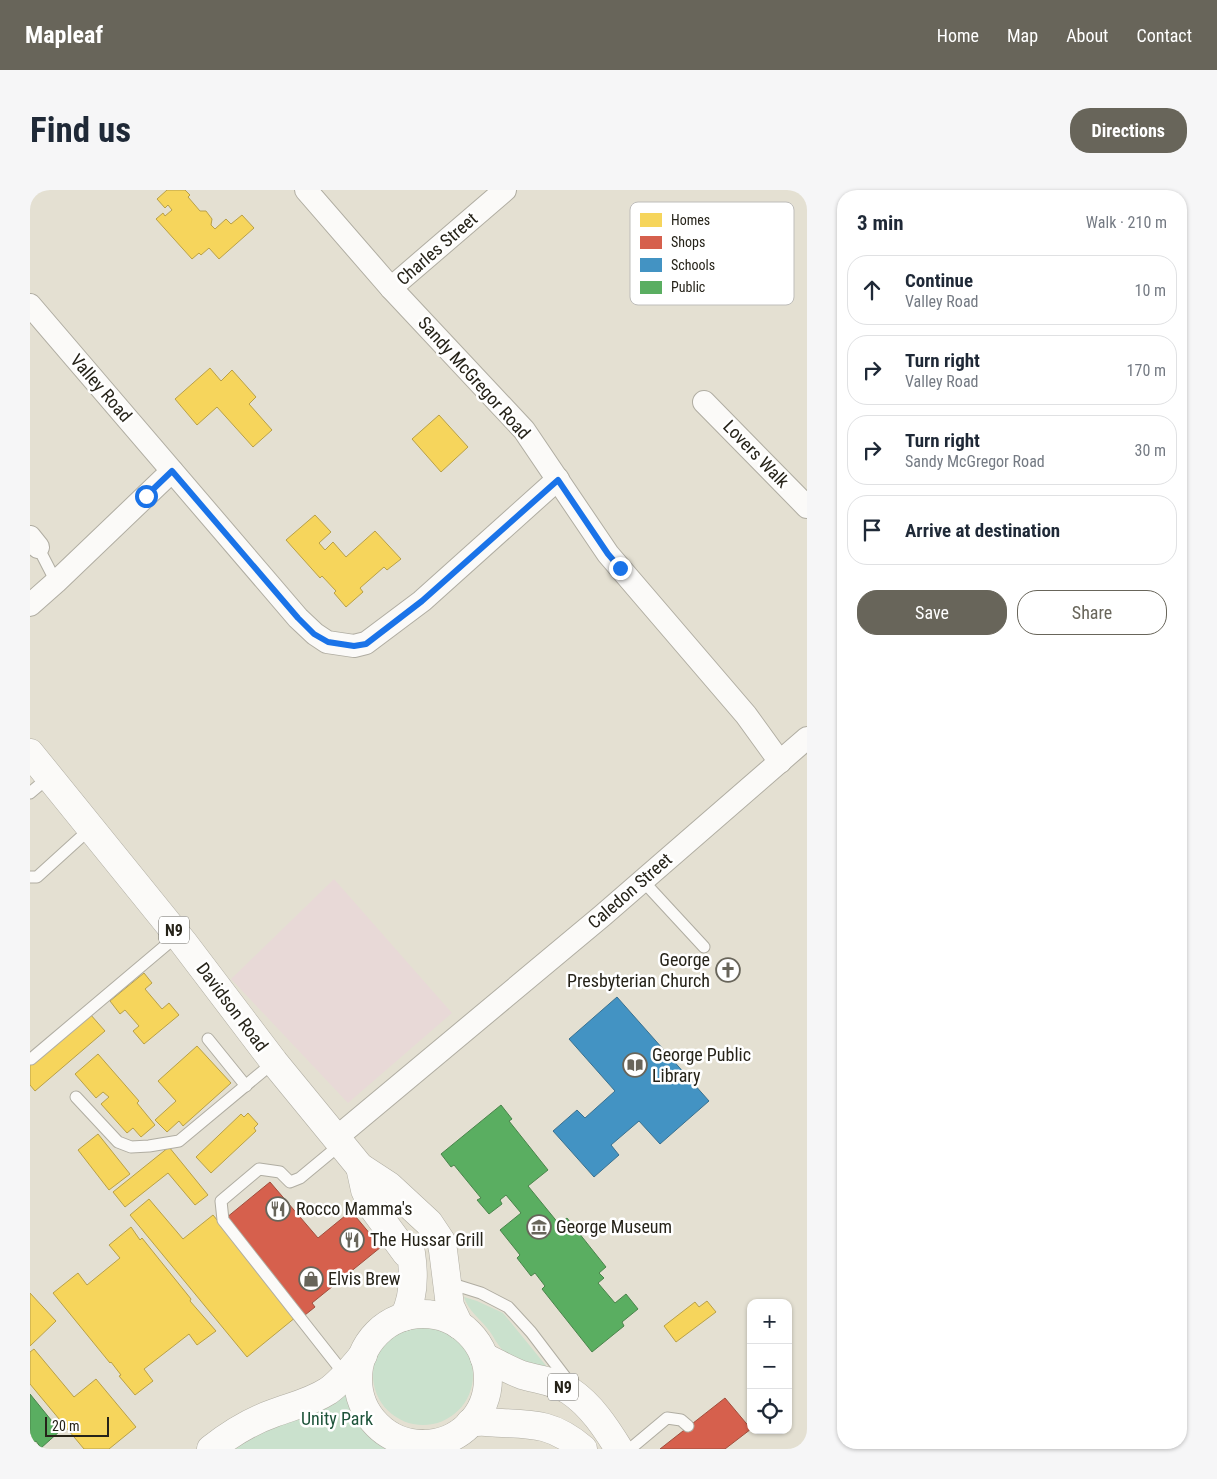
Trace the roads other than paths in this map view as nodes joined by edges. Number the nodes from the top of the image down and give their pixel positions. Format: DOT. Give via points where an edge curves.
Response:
graph roads {
  1 [pos="306,190"];
  2 [pos="505,190"];
  3 [pos="391,288"];
  4 [pos="30,305"];
  5 [pos="704,402"];
  6 [pos="172,471"];
  7 [pos="558,480"];
  8 [pos="807,507"];
  9 [pos="34,542"];
  10 [pos="56,582"];
  11 [pos="30,605"];
  12 [pos="807,738"];
  13 [pos="30,753"];
  14 [pos="780,762"];
  15 [pos="40,785"];
  16 [pos="91,828"];
  17 [pos="30,877"];
  18 [pos="643,881"];
  19 [pos="178,935"];
  20 [pos="704,947"];
  21 [pos="208,1039"];
  22 [pos="31,1059"];
  23 [pos="274,1062"];
  24 [pos="246,1086"];
  25 [pos="76,1097"];
  26 [pos="338,1141"];
  27 [pos="360,1167"];
  28 [pos="447,1282"];
  29 [pos="404,1317"];
  30 [pos="459,1325"];
  31 [pos="363,1355"];
  32 [pos="484,1357"];
  33 [pos="346,1375"];
  34 [pos="580,1399"];
  35 [pos="470,1423"];
  36 [pos="688,1426"];
  37 [pos="414,1446"];
  38 [pos="210,1449"];
  39 [pos="583,1449"];
  40 [pos="620,1449"];
  41 [pos="630,1449"];
  1 -- 3 [label="street, Sandy McGregor Road"];
  2 -- 3 [label="street, Charles Street"];
  3 -- 7 [label="street, Sandy McGregor Road" via="524,430"];
  4 -- 6 [label="street, Valley Road"];
  5 -- 8 [label="street, Lovers Walk"];
  6 -- 7 [label="street, Valley Road" via="314,634 328,642 354,646 366,644 422,601"];
  6 -- 10 [label="street"];
  7 -- 14 [label="street, Sandy McGregor Road" via="608,554 746,715"];
  9 -- 10 [label="lane"];
  10 -- 11 [label="street"];
  12 -- 14 [label="street, Caledon Street"];
  13 -- 15 [label="main road, Davidson Road / N9"];
  14 -- 18 [label="street, Caledon Street"];
  15 -- 16 [label="main road, Davidson Road / N9"];
  16 -- 17 [label="lane" via="37,877"];
  16 -- 19 [label="main road, Davidson Road / N9"];
  18 -- 20 [label="lane"];
  18 -- 26 [label="street, Caledon Street"];
  19 -- 22 [label="lane"];
  19 -- 23 [label="main road, Davidson Road / N9"];
  21 -- 24 [label="lane"];
  23 -- 24 [label="lane"];
  23 -- 26 [label="main road, Davidson Road / N9"];
  24 -- 25 [label="lane" via="179,1141 149,1146 131,1147 118,1142"];
  26 -- 27 [label="main road, Davidson Road / N9"];
  26 -- 33 [label="lane" via="300,1178 290,1182 280,1172 259,1169 221,1201 223,1220"];
  27 -- 28 [label="main road, Davidson Road / N9" via="390,1186 429,1223 441,1241"];
  27 -- 29 [label="main road, Davidson Road / N9" via="373,1208 406,1253 410,1253 413,1284"];
  28 -- 30 [label="main road, Davidson Road / N9" via="450,1306"];
  28 -- 34 [label="lane" via="508,1307 531,1332"];
  29 -- 30 [label="main road, N9" via="432,1315"];
  29 -- 31 [label="main road, N9" via="374,1335"];
  30 -- 32 [label="main road, N9" via="477,1343"];
  31 -- 33 [label="main road"];
  31 -- 37 [label="main road, N9" via="359,1366 361,1399 373,1420 391,1435"];
  32 -- 34 [label="main road, N9" via="520,1374 558,1384"];
  32 -- 35 [label="main road, N9" via="488,1374 486,1397"];
  33 -- 38 [label="main road" via="315,1398 252,1422"];
  34 -- 40 [label="main road, N9"];
  35 -- 37 [label="main road, N9" via="449,1438"];
  35 -- 39 [label="main road" via="480,1420 531,1424 563,1435"];
  36 -- 41 [label="lane" via="681,1420 667,1418"];
}
